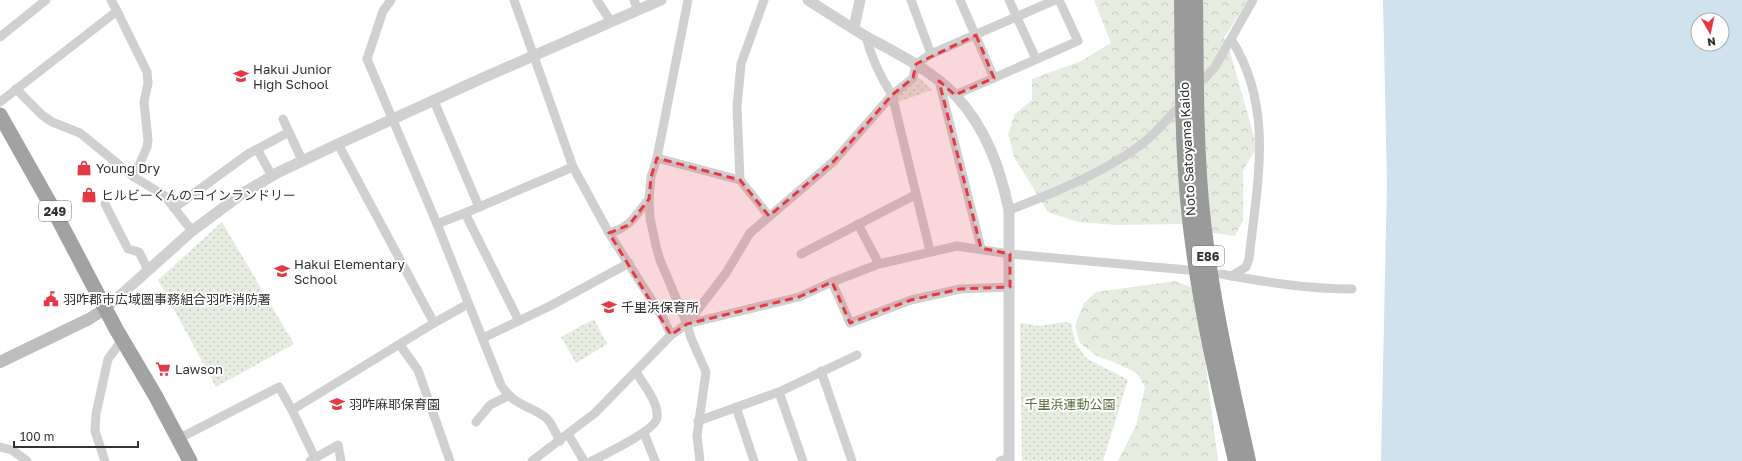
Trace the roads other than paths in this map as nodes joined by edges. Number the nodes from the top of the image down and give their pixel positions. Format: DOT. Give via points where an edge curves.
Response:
graph roads {
  1 [pos="46,0"];
  2 [pos="111,0"];
  3 [pos="391,0"];
  4 [pos="514,0"];
  5 [pos="597,0"];
  6 [pos="661,0"];
  7 [pos="688,0"];
  8 [pos="764,0"];
  9 [pos="808,0"];
  10 [pos="860,0"];
  11 [pos="911,0"];
  12 [pos="960,0"];
  13 [pos="1010,0"];
  14 [pos="1055,0"];
  15 [pos="1059,0"];
  16 [pos="1182,0"];
  17 [pos="1195,0"];
  18 [pos="1254,0"];
  19 [pos="636,5"];
  20 [pos="117,11"];
  21 [pos="1016,16"];
  22 [pos="611,22"];
  23 [pos="854,28"];
  24 [pos="976,35"];
  25 [pos="866,36"];
  26 [pos="0,37"];
  27 [pos="1231,39"];
  28 [pos="931,54"];
  29 [pos="534,55"];
  30 [pos="1036,59"];
  31 [pos="916,64"];
  32 [pos="994,78"];
  33 [pos="1204,79"];
  34 [pos="939,81"];
  35 [pos="16,89"];
  36 [pos="892,95"];
  37 [pos="955,95"];
  38 [pos="434,101"];
  39 [pos="0,102"];
  40 [pos="1176,110"];
  41 [pos="0,115"];
  42 [pos="283,119"];
  43 [pos="393,119"];
  44 [pos="289,132"];
  45 [pos="338,144"];
  46 [pos="257,149"];
  47 [pos="657,158"];
  48 [pos="302,160"];
  49 [pos="573,167"];
  50 [pos="272,176"];
  51 [pos="134,177"];
  52 [pos="740,180"];
  53 [pos="915,195"];
  54 [pos="649,199"];
  55 [pos="105,204"];
  56 [pos="479,207"];
  57 [pos="174,208"];
  58 [pos="1009,210"];
  59 [pos="465,213"];
  60 [pos="768,216"];
  61 [pos="437,224"];
  62 [pos="858,224"];
  63 [pos="192,231"];
  64 [pos="610,233"];
  65 [pos="981,248"];
  66 [pos="930,251"];
  67 [pos="801,254"];
  68 [pos="1010,254"];
  69 [pos="629,263"];
  70 [pos="879,264"];
  71 [pos="148,270"];
  72 [pos="1188,270"];
  73 [pos="1221,274"];
  74 [pos="1231,276"];
  75 [pos="832,282"];
  76 [pos="1010,287"];
  77 [pos="1352,289"];
  78 [pos="468,304"];
  79 [pos="105,309"];
  80 [pos="519,322"];
  81 [pos="434,323"];
  82 [pos="687,324"];
  83 [pos="671,335"];
  84 [pos="483,338"];
  85 [pos="122,340"];
  86 [pos="400,345"];
  87 [pos="857,355"];
  88 [pos="0,362"];
  89 [pos="821,371"];
  90 [pos="636,372"];
  91 [pos="778,392"];
  92 [pos="508,396"];
  93 [pos="736,407"];
  94 [pos="292,410"];
  95 [pos="698,421"];
  96 [pos="476,422"];
  97 [pos="644,433"];
  98 [pos="568,434"];
  99 [pos="178,439"];
  100 [pos="560,441"];
  101 [pos="0,447"];
  102 [pos="312,460"];
  103 [pos="1006,460"];
  104 [pos="27,461"];
  105 [pos="105,461"];
  106 [pos="190,461"];
  107 [pos="341,461"];
  108 [pos="450,461"];
  109 [pos="532,461"];
  110 [pos="584,461"];
  111 [pos="592,461"];
  112 [pos="655,461"];
  113 [pos="700,461"];
  114 [pos="754,461"];
  115 [pos="803,461"];
  116 [pos="852,461"];
  117 [pos="1236,461"];
  118 [pos="1248,461"];
  1 -- 26 [label="street"];
  2 -- 20 [label="street"];
  3 -- 43 [label="street" via="383,11 367,59"];
  4 -- 29 [label="street"];
  5 -- 22 [label="street"];
  6 -- 19 [label="street"];
  7 -- 47 [label="street"];
  8 -- 52 [label="street" via="741,64 737,107"];
  9 -- 23 [label="street"];
  10 -- 23 [label="street"];
  11 -- 28 [label="street"];
  12 -- 24 [label="street"];
  13 -- 21 [label="street"];
  14 -- 21 [label="street"];
  15 -- 30 [label="street" via="1078,41"];
  16 -- 117 [label="highway, Noto Satoyama Kaido / E86" via="1184,147 1188,201 1197,270"];
  17 -- 118 [label="highway, Noto Satoyama Kaido / E86" via="1201,203 1226,366"];
  18 -- 27 [label="street"];
  19 -- 22 [label="street"];
  20 -- 35 [label="street"];
  20 -- 51 [label="street" via="147,72 148,83 144,102 148,140"];
  21 -- 24 [label="street"];
  21 -- 30 [label="street"];
  22 -- 29 [label="street"];
  23 -- 25 [label="street"];
  24 -- 28 [label="street"];
  24 -- 32 [label="street"];
  25 -- 31 [label="street"];
  25 -- 36 [label="street" via="881,78"];
  27 -- 33 [label="street" via="1215,67"];
  27 -- 74 [label="street" via="1240,52 1256,101 1260,147 1249,259 1246,267"];
  28 -- 31 [label="street"];
  29 -- 38 [label="street"];
  29 -- 49 [label="street"];
  30 -- 32 [label="street"];
  31 -- 34 [label="street"];
  31 -- 36 [label="street" via="913,78"];
  32 -- 37 [label="street"];
  34 -- 37 [label="street"];
  34 -- 65 [label="street"];
  35 -- 39 [label="street"];
  35 -- 51 [label="street" via="42,115 52,122 80,133"];
  36 -- 53 [label="street"];
  36 -- 60 [label="street" via="834,160"];
  37 -- 58 [label="street" via="981,130 995,158"];
  38 -- 43 [label="street"];
  38 -- 56 [label="street"];
  40 -- 58 [label="street" via="1144,143 1118,160 1043,198"];
  41 -- 79 [label="highway, 249" via="67,233"];
  42 -- 44 [label="street"];
  43 -- 45 [label="street"];
  43 -- 61 [label="street"];
  44 -- 46 [label="street"];
  44 -- 48 [label="street"];
  45 -- 48 [label="street"];
  45 -- 81 [label="street"];
  46 -- 50 [label="street"];
  46 -- 57 [label="street"];
  47 -- 52 [label="street"];
  47 -- 54 [label="street" via="651,177"];
  48 -- 50 [label="street"];
  49 -- 56 [label="street"];
  49 -- 64 [label="street"];
  50 -- 63 [label="street" via="243,193"];
  51 -- 57 [label="street" via="165,196"];
  52 -- 60 [label="street"];
  53 -- 62 [label="street"];
  53 -- 66 [label="street"];
  54 -- 64 [label="street" via="629,224"];
  54 -- 82 [label="street" via="650,218 660,260"];
  55 -- 71 [label="street" via="128,249 139,252"];
  56 -- 59 [label="street"];
  57 -- 63 [label="street"];
  58 -- 68 [label="street"];
  59 -- 61 [label="street"];
  59 -- 80 [label="street"];
  60 -- 82 [label="street" via="750,233 726,273"];
  61 -- 78 [label="street"];
  62 -- 67 [label="street"];
  62 -- 70 [label="street"];
  63 -- 71 [label="street"];
  64 -- 69 [label="street"];
  65 -- 66 [label="street" via="957,246"];
  65 -- 68 [label="street"];
  66 -- 70 [label="street"];
  68 -- 72 [label="street"];
  68 -- 76 [label="street"];
  69 -- 80 [label="street"];
  69 -- 83 [label="street"];
  70 -- 75 [label="street"];
  71 -- 79 [label="street"];
  73 -- 74 [label="street"];
  74 -- 77 [label="street" via="1290,286"];
  75 -- 76 [label="street" via="850,323 911,300 960,290"];
  75 -- 82 [label="street" via="799,297"];
  76 -- 103 [label="street"];
  78 -- 81 [label="street"];
  78 -- 84 [label="street"];
  79 -- 85 [label="highway, 249"];
  79 -- 88 [label="main road"];
  80 -- 84 [label="street"];
  81 -- 86 [label="street"];
  82 -- 83 [label="street"];
  82 -- 95 [label="street" via="706,372"];
  83 -- 90 [label="street"];
  84 -- 92 [label="street" via="501,385"];
  85 -- 99 [label="highway, 249"];
  85 -- 105 [label="street" via="108,358 96,414 94,431"];
  86 -- 94 [label="street"];
  86 -- 108 [label="street" via="418,370"];
  87 -- 89 [label="street"];
  89 -- 91 [label="street"];
  89 -- 116 [label="street"];
  90 -- 97 [label="street" via="656,405 658,419 653,427"];
  90 -- 98 [label="street" via="595,413"];
  91 -- 93 [label="street"];
  91 -- 115 [label="street"];
  92 -- 96 [label="street" via="490,405"];
  92 -- 100 [label="street" via="546,417"];
  93 -- 95 [label="street"];
  93 -- 114 [label="street"];
  94 -- 99 [label="street" via="279,387"];
  94 -- 102 [label="street"];
  95 -- 113 [label="street"];
  97 -- 111 [label="street"];
  97 -- 112 [label="street"];
  98 -- 100 [label="street"];
  98 -- 110 [label="street"];
  99 -- 106 [label="highway, 249"];
  100 -- 109 [label="street"];
  101 -- 104 [label="street" via="12,450"];
  102 -- 107 [label="street" via="338,445"];
}
